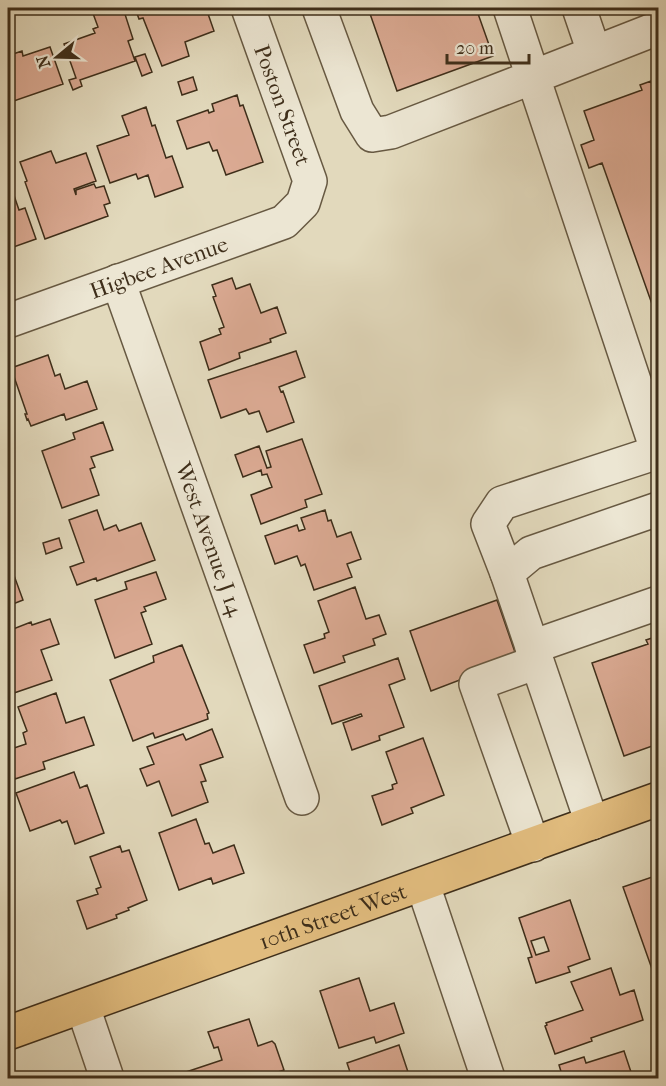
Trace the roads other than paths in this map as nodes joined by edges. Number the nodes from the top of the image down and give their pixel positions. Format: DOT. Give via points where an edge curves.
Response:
graph roads {
  1 [pos="248,8"];
  2 [pos="319,8"];
  3 [pos="510,8"];
  4 [pos="579,8"];
  5 [pos="658,28"];
  6 [pos="594,52"];
  7 [pos="533,77"];
  8 [pos="303,202"];
  9 [pos="118,281"];
  10 [pos="8,321"];
  11 [pos="658,453"];
  12 [pos="658,509"];
  13 [pos="507,573"];
  14 [pos="658,603"];
  15 [pos="535,655"];
  16 [pos="302,798"];
  17 [pos="658,799"];
  18 [pos="592,823"];
  19 [pos="533,845"];
  20 [pos="423,885"];
  21 [pos="83,1007"];
  22 [pos="8,1033"];
  23 [pos="107,1078"];
  24 [pos="488,1078"];
  1 -- 8 [label="street, Poston Street" via="310,181"];
  2 -- 7 [label="street" via="357,111 372,135 392,132"];
  3 -- 7 [label="street"];
  4 -- 6 [label="street"];
  5 -- 6 [label="street"];
  6 -- 7 [label="street"];
  7 -- 11 [label="street"];
  8 -- 9 [label="street, Higbee Avenue" via="284,222"];
  9 -- 10 [label="street, Higbee Avenue"];
  9 -- 16 [label="street, West Avenue J 14"];
  11 -- 13 [label="street" via="502,503 488,524"];
  12 -- 13 [label="street" via="531,553"];
  13 -- 15 [label="street"];
  14 -- 15 [label="street"];
  15 -- 18 [label="street"];
  15 -- 19 [label="street" via="476,684"];
  17 -- 18 [label="main road, 10th Street West"];
  18 -- 19 [label="main road, 10th Street West"];
  19 -- 20 [label="main road, 10th Street West"];
  20 -- 21 [label="main road, 10th Street West"];
  20 -- 24 [label="street"];
  21 -- 22 [label="main road, 10th Street West"];
  21 -- 23 [label="street"];
}
